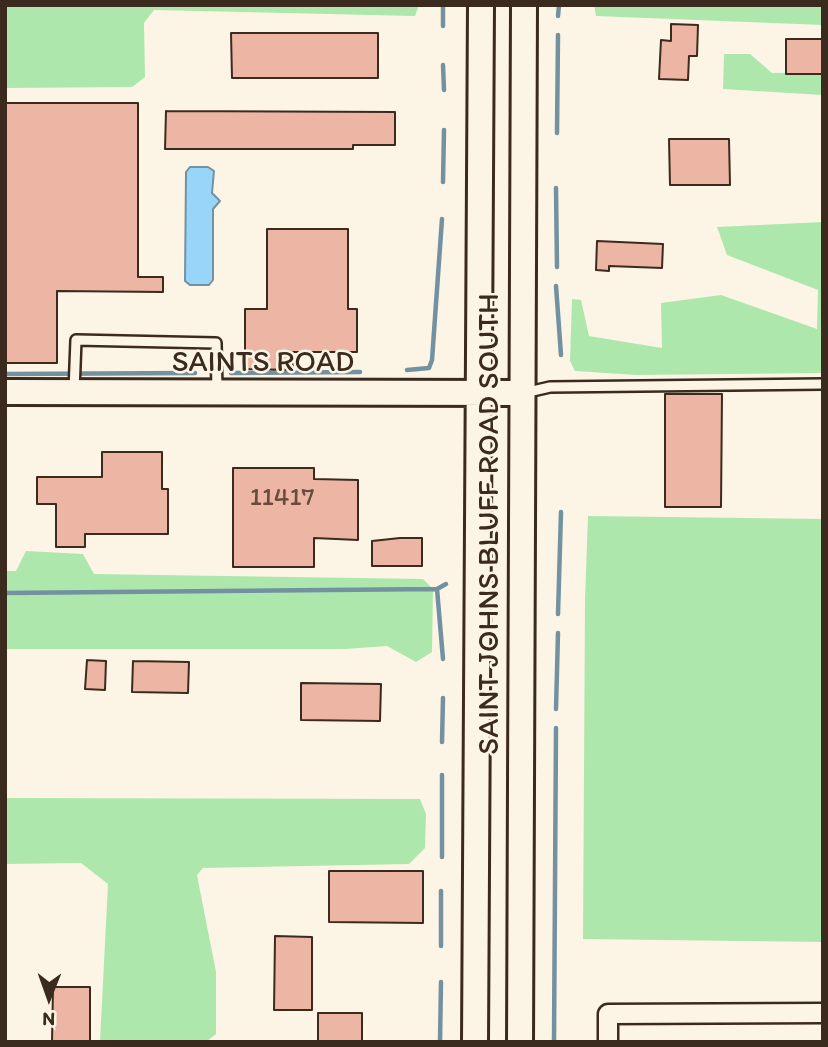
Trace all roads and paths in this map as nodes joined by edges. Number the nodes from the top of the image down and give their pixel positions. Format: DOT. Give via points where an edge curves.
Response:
graph roads {
  1 [pos="481,5"];
  2 [pos="524,5"];
  3 [pos="823,384"];
  4 [pos="5,393"];
  5 [pos="74,393"];
  6 [pos="520,393"];
  7 [pos="477,394"];
  8 [pos="218,395"];
  9 [pos="823,1013"];
  10 [pos="475,1042"];
  11 [pos="520,1042"];
  12 [pos="608,1042"];
  1 -- 7 [label="main road, SAINT JOHNS BLUFF ROAD SOUTH"];
  2 -- 6 [label="main road, SAINT JOHNS BLUFF ROAD SOUTH"];
  3 -- 6 [label="lane" via="550,387"];
  4 -- 5 [label="main road, SAINTS ROAD"];
  5 -- 8 [label="main road, SAINTS ROAD"];
  5 -- 8 [label="lane" via="76,340 216,342"];
  6 -- 7 [label="main road, SAINTS ROAD"];
  6 -- 11 [label="main road, SAINT JOHNS BLUFF ROAD SOUTH"];
  7 -- 8 [label="main road, SAINTS ROAD"];
  7 -- 10 [label="main road, SAINT JOHNS BLUFF ROAD SOUTH"];
  9 -- 12 [label="street" via="608,1014"];
}
